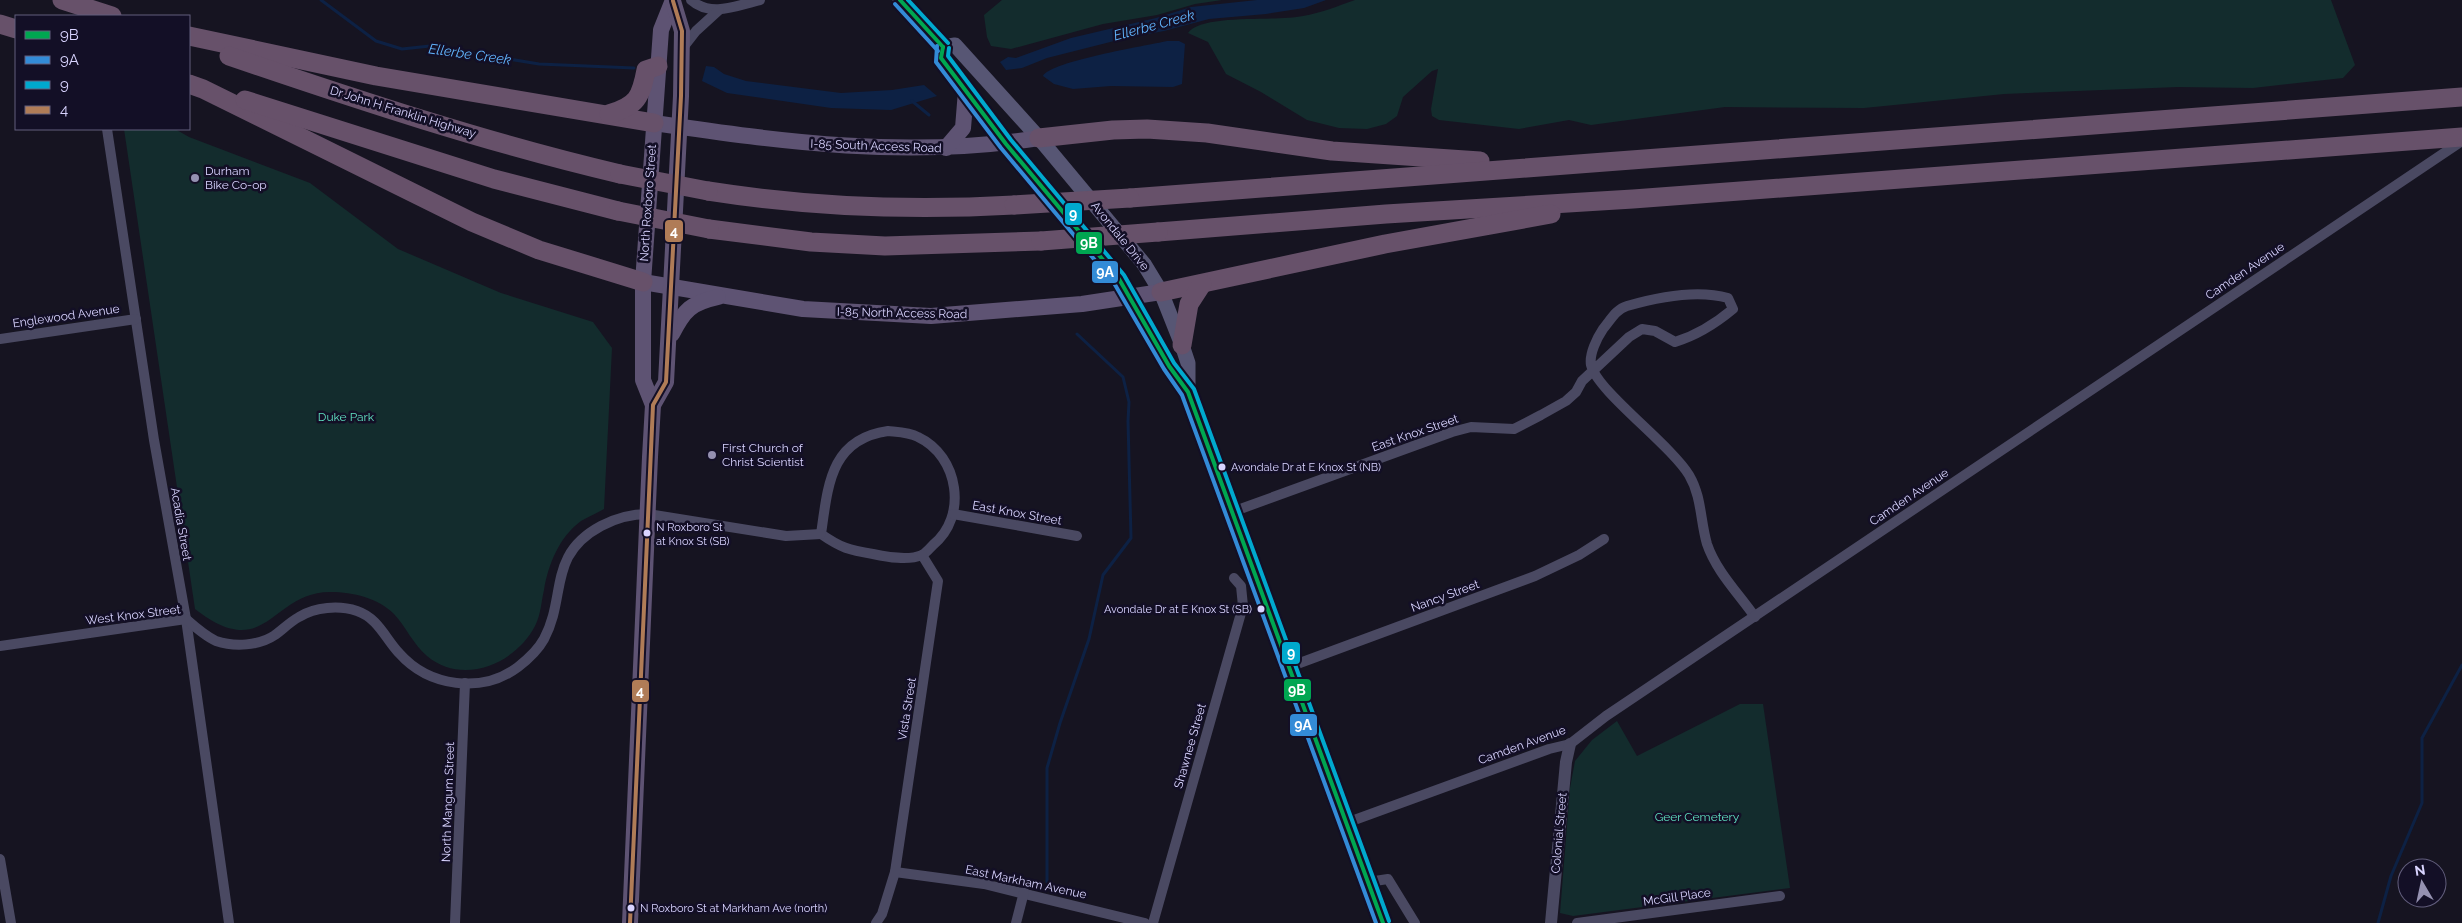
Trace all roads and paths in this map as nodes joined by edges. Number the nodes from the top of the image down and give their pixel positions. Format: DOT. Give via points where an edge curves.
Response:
graph roads {
  1 [pos="62,0"];
  2 [pos="673,0"];
  3 [pos="691,0"];
  4 [pos="760,0"];
  5 [pos="900,0"];
  6 [pos="718,10"];
  7 [pos="109,15"];
  8 [pos="0,24"];
  9 [pos="15,29"];
  10 [pos="190,36"];
  11 [pos="190,42"];
  12 [pos="943,47"];
  13 [pos="681,51"];
  14 [pos="658,66"];
  15 [pos="196,86"];
  16 [pos="966,91"];
  17 [pos="2462,97"];
  18 [pos="609,114"];
  19 [pos="654,123"];
  20 [pos="680,127"];
  21 [pos="107,130"];
  22 [pos="2462,137"];
  23 [pos="1039,138"];
  24 [pos="2462,141"];
  25 [pos="1006,144"];
  26 [pos="946,148"];
  27 [pos="1559,164"];
  28 [pos="1633,198"];
  29 [pos="642,282"];
  30 [pos="1202,284"];
  31 [pos="672,287"];
  32 [pos="1161,292"];
  33 [pos="722,296"];
  34 [pos="1130,298"];
  35 [pos="136,319"];
  36 [pos="0,339"];
  37 [pos="669,341"];
  38 [pos="1182,345"];
  39 [pos="1594,371"];
  40 [pos="1188,392"];
  41 [pos="653,405"];
  42 [pos="1232,512"];
  43 [pos="648,514"];
  44 [pos="953,514"];
  45 [pos="821,534"];
  46 [pos="1077,536"];
  47 [pos="1604,539"];
  48 [pos="922,555"];
  49 [pos="1234,578"];
  50 [pos="1755,617"];
  51 [pos="186,619"];
  52 [pos="0,646"];
  53 [pos="1289,667"];
  54 [pos="465,683"];
  55 [pos="1570,744"];
  56 [pos="1346,823"];
  57 [pos="0,859"];
  58 [pos="894,872"];
  59 [pos="1368,882"];
  60 [pos="1024,892"];
  61 [pos="1780,896"];
  62 [pos="10,923"];
  63 [pos="229,923"];
  64 [pos="455,923"];
  65 [pos="630,923"];
  66 [pos="876,923"];
  67 [pos="1016,923"];
  68 [pos="1145,923"];
  69 [pos="1154,923"];
  70 [pos="1383,923"];
  71 [pos="1415,923"];
  72 [pos="1551,923"];
  73 [pos="1577,923"];
  1 -- 7 [label="highway"];
  2 -- 13 [label="main road, North Roxboro Street" via="682,31"];
  2 -- 14 [label="main road, North Roxboro Street" via="661,30"];
  3 -- 6 [label="street" via="703,8"];
  4 -- 6 [label="street"];
  5 -- 12 [label="main road, Avondale Drive"];
  6 -- 13 [label="street"];
  8 -- 9 [label="highway"];
  10 -- 18 [label="highway" via="376,76"];
  11 -- 27 [label="highway, Dr John H Franklin Highway, bridge" via="310,84 470,133 620,174 708,191 800,203 869,208 1014,206 1321,185"];
  12 -- 16 [label="main road, Avondale Drive" via="940,58"];
  12 -- 23 [label="main road, Avondale Drive" via="955,46"];
  13 -- 20 [label="main road, North Roxboro Street"];
  14 -- 18 [label="highway" via="646,70 643,86 633,104"];
  14 -- 19 [label="main road, North Roxboro Street"];
  15 -- 28 [label="highway, bridge" via="494,179 618,211 709,229 811,242 885,246 1041,241"];
  15 -- 29 [label="highway" via="480,226 539,250"];
  16 -- 25 [label="main road, Avondale Drive"];
  16 -- 26 [label="main road" via="963,128"];
  17 -- 27 [label="highway"];
  18 -- 19 [label="highway"];
  19 -- 20 [label="main road, I-85 South Access Road"];
  19 -- 29 [label="main road, North Roxboro Street"];
  20 -- 26 [label="main road, I-85 South Access Road" via="831,146"];
  20 -- 31 [label="main road, North Roxboro Street"];
  21 -- 35 [label="street, Acadia Street"];
  22 -- 28 [label="highway"];
  23 -- 25 [label="main road, I-85 South Access Road"];
  23 -- 27 [label="highway" via="1147,129 1207,133 1393,157"];
  23 -- 32 [label="main road, Avondale Drive" via="1144,264"];
  24 -- 50 [label="street, Camden Avenue"];
  25 -- 26 [label="main road, I-85 South Access Road"];
  25 -- 34 [label="main road, Avondale Drive" via="1119,279"];
  28 -- 30 [label="highway" via="1385,244"];
  29 -- 31 [label="main road, I-85 North Access Road"];
  29 -- 41 [label="main road, North Roxboro Street" via="643,380"];
  30 -- 32 [label="highway"];
  30 -- 38 [label="highway" via="1189,304"];
  31 -- 33 [label="main road, I-85 North Access Road"];
  31 -- 37 [label="main road, North Roxboro Street"];
  32 -- 34 [label="main road, I-85 North Access Road"];
  32 -- 38 [label="main road, Avondale Drive"];
  33 -- 34 [label="main road, I-85 North Access Road" via="803,309 931,316"];
  33 -- 37 [label="main road" via="704,300 687,310"];
  34 -- 40 [label="main road, Avondale Drive" via="1169,366"];
  35 -- 36 [label="street, Englewood Avenue"];
  35 -- 51 [label="street, Acadia Street"];
  37 -- 41 [label="main road, North Roxboro Street" via="666,382"];
  38 -- 40 [label="main road, Avondale Drive" via="1188,363"];
  39 -- 39 [label="street, East Knox Street" via="1629,337 1642,329 1656,330 1675,342 1695,336 1734,309 1728,298 1711,294 1646,300 1622,308 1598,336 1591,359"];
  39 -- 42 [label="street, East Knox Street" via="1566,401 1514,429 1471,427 1452,432"];
  39 -- 50 [label="street" via="1606,388 1685,468 1699,498 1708,546"];
  40 -- 42 [label="main road, Avondale Drive"];
  41 -- 43 [label="main road, North Roxboro Street"];
  42 -- 53 [label="main road, Avondale Drive"];
  43 -- 45 [label="street" via="786,536"];
  43 -- 54 [label="street" via="633,514 614,520 595,529 581,541 570,552 563,568 551,623 541,645 504,676 485,682"];
  43 -- 65 [label="main road, North Roxboro Street"];
  44 -- 45 [label="street" via="955,496 951,473 944,460 918,436 879,432 852,445 834,467"];
  44 -- 46 [label="street, East Knox Street"];
  44 -- 48 [label="street" via="943,538"];
  45 -- 48 [label="street" via="841,548 903,558"];
  47 -- 53 [label="street, Nancy Street" via="1535,576"];
  48 -- 58 [label="street, Vista Street" via="938,581"];
  49 -- 69 [label="street, Shawnee Street" via="1241,586 1243,606"];
  50 -- 55 [label="street, Camden Avenue" via="1606,716"];
  51 -- 52 [label="street, West Knox Street"];
  51 -- 54 [label="street, West Knox Street" via="217,641 250,644 273,636 299,616 330,607 349,609 368,616 377,624 416,669 447,682"];
  51 -- 63 [label="street, Acadia Street"];
  53 -- 56 [label="main road, Avondale Drive"];
  54 -- 64 [label="street, North Mangum Street"];
  55 -- 56 [label="street, Camden Avenue"];
  55 -- 72 [label="street, Colonial Street"];
  56 -- 59 [label="main road, Avondale Drive"];
  57 -- 62 [label="street"];
  58 -- 60 [label="street, East Markham Avenue"];
  58 -- 66 [label="street" via="882,914"];
  59 -- 70 [label="main road, Avondale Drive"];
  59 -- 71 [label="street" via="1388,879"];
  60 -- 67 [label="street"];
  60 -- 68 [label="street, East Markham Avenue"];
  61 -- 73 [label="street, McGill Place"];
}
